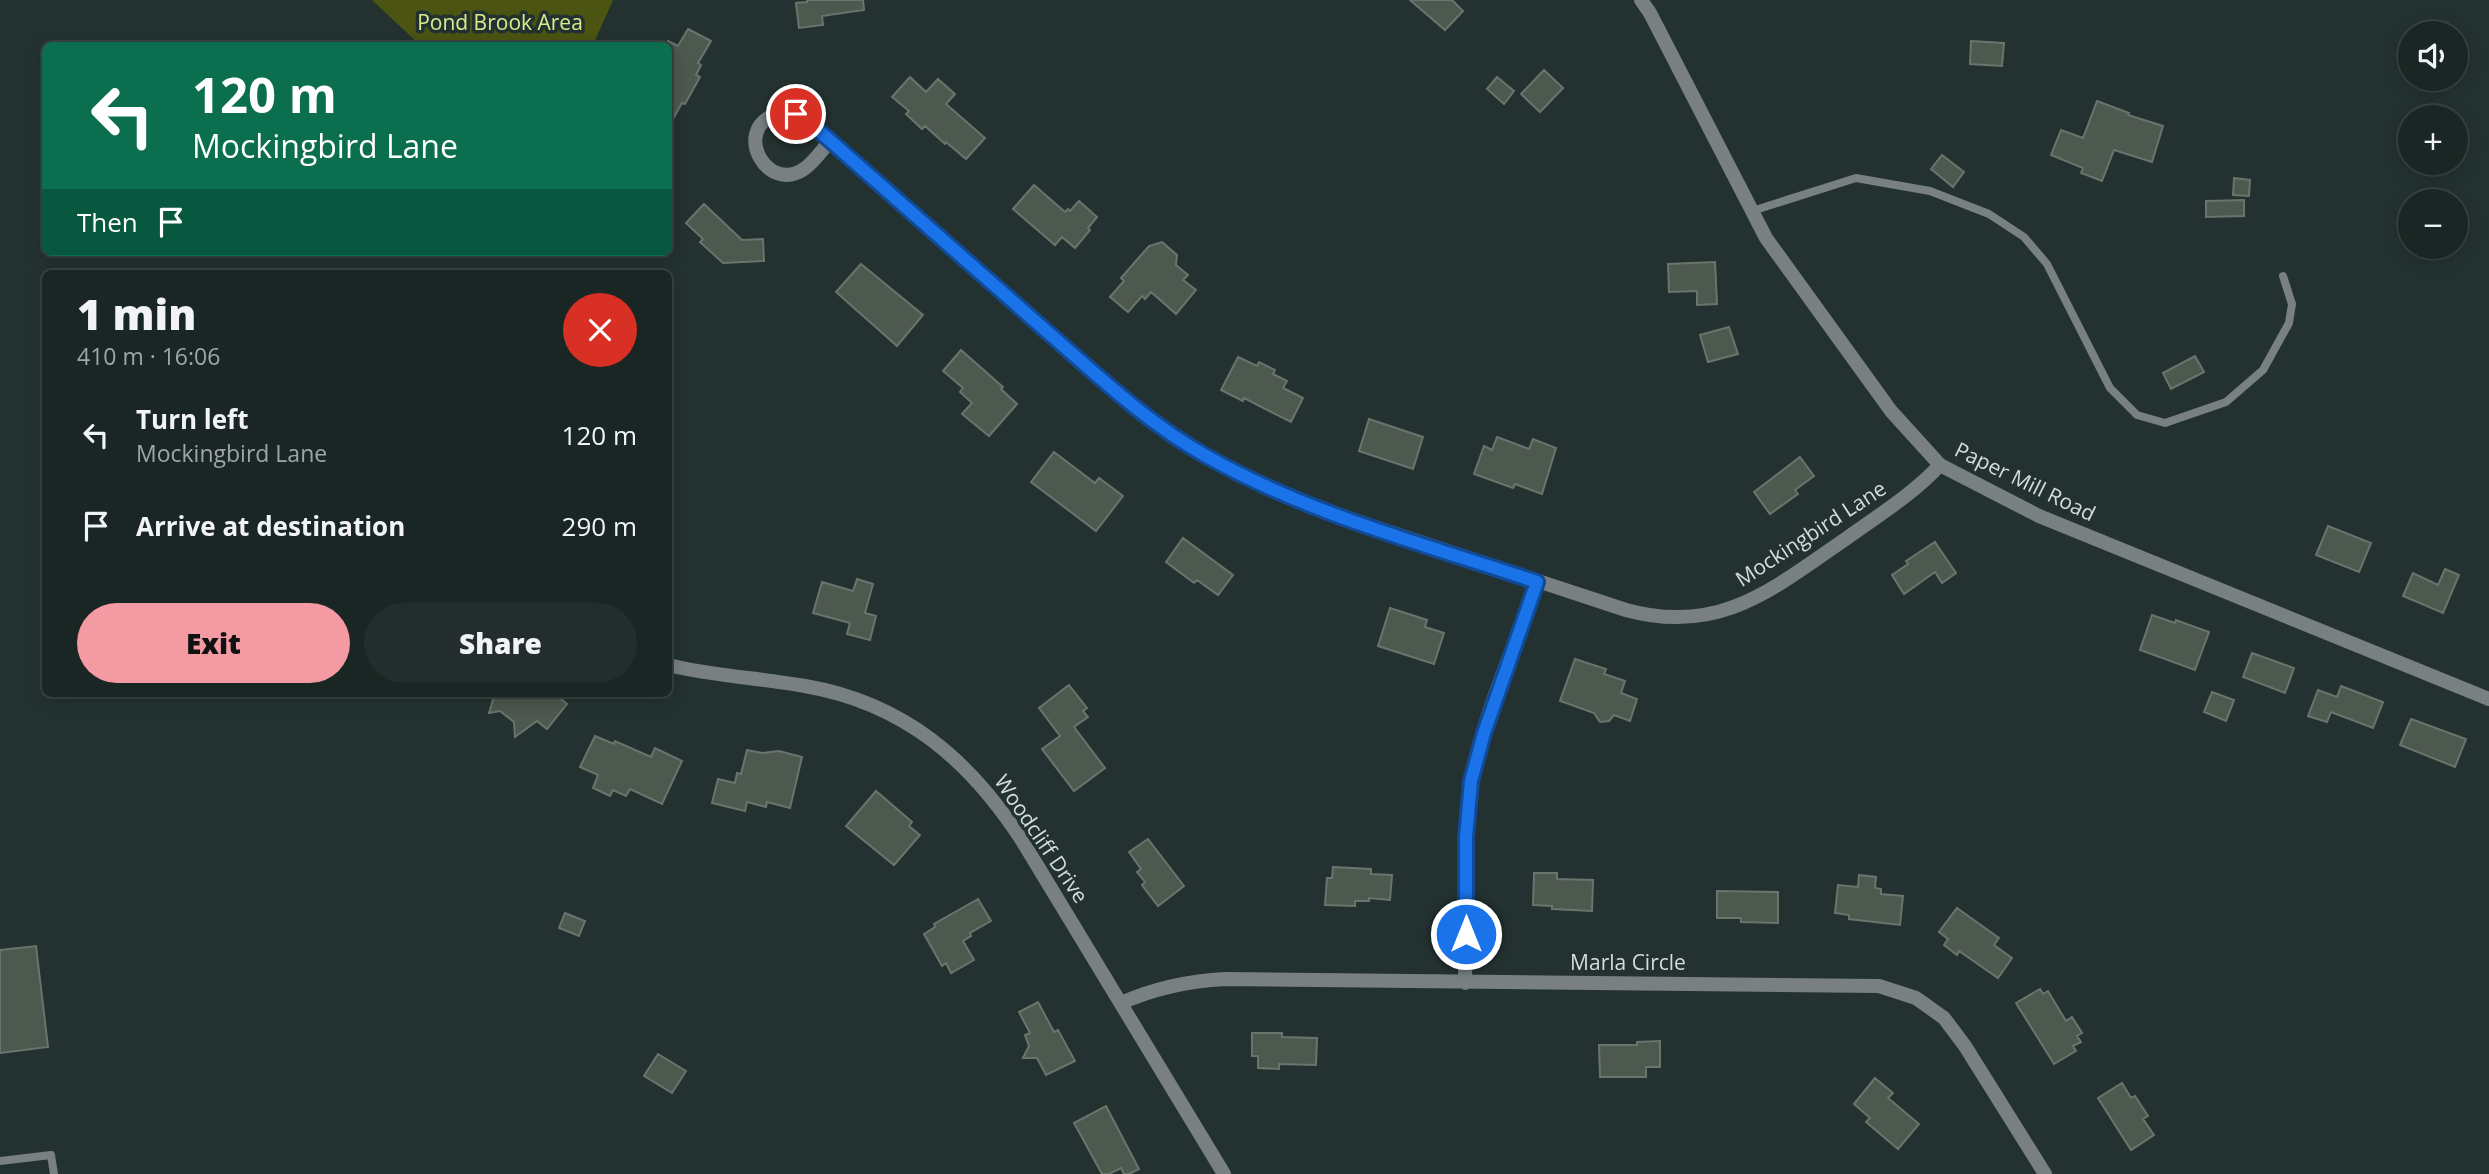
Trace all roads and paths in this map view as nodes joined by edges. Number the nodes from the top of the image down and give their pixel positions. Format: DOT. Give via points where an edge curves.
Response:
graph roads {
  1 [pos="1641,0"];
  2 [pos="830,141"];
  3 [pos="1752,211"];
  4 [pos="2283,276"];
  5 [pos="1940,465"];
  6 [pos="1537,582"];
  7 [pos="672,666"];
  8 [pos="2489,699"];
  9 [pos="1465,983"];
  10 [pos="1121,1003"];
  11 [pos="0,1161"];
  12 [pos="54,1174"];
  13 [pos="1224,1174"];
  14 [pos="2045,1174"];
  1 -- 3 [label="street, Paper Mill Road"];
  2 -- 2 [label="street, Mockingbird Lane" via="801,116 783,112 765,120 755,143 765,167 790,174 805,168"];
  2 -- 6 [label="street, Mockingbird Lane" via="1096,374 1190,447 1306,504"];
  3 -- 4 [label="lane" via="1856,178 1930,191 1989,214 2024,237 2047,264 2110,388 2137,415 2165,423 2225,402 2263,370 2289,323 2292,304"];
  3 -- 5 [label="street, Paper Mill Road" via="1766,238 1891,411"];
  5 -- 6 [label="street, Mockingbird Lane" via="1909,494 1783,582 1718,612 1681,619 1645,615"];
  5 -- 8 [label="street, Paper Mill Road" via="2039,516"];
  6 -- 9 [label="street" via="1471,781"];
  7 -- 10 [label="street, Woodcliff Drive" via="854,698 901,719 941,746 976,779 1008,820"];
  9 -- 10 [label="street, Marla Circle" via="1200,980 1163,987"];
  9 -- 14 [label="street, Marla Circle" via="1858,985 1899,991 1930,1006 1956,1031"];
  10 -- 13 [label="street, Woodcliff Drive"];
  11 -- 12 [label="lane" via="51,1155"];
}
